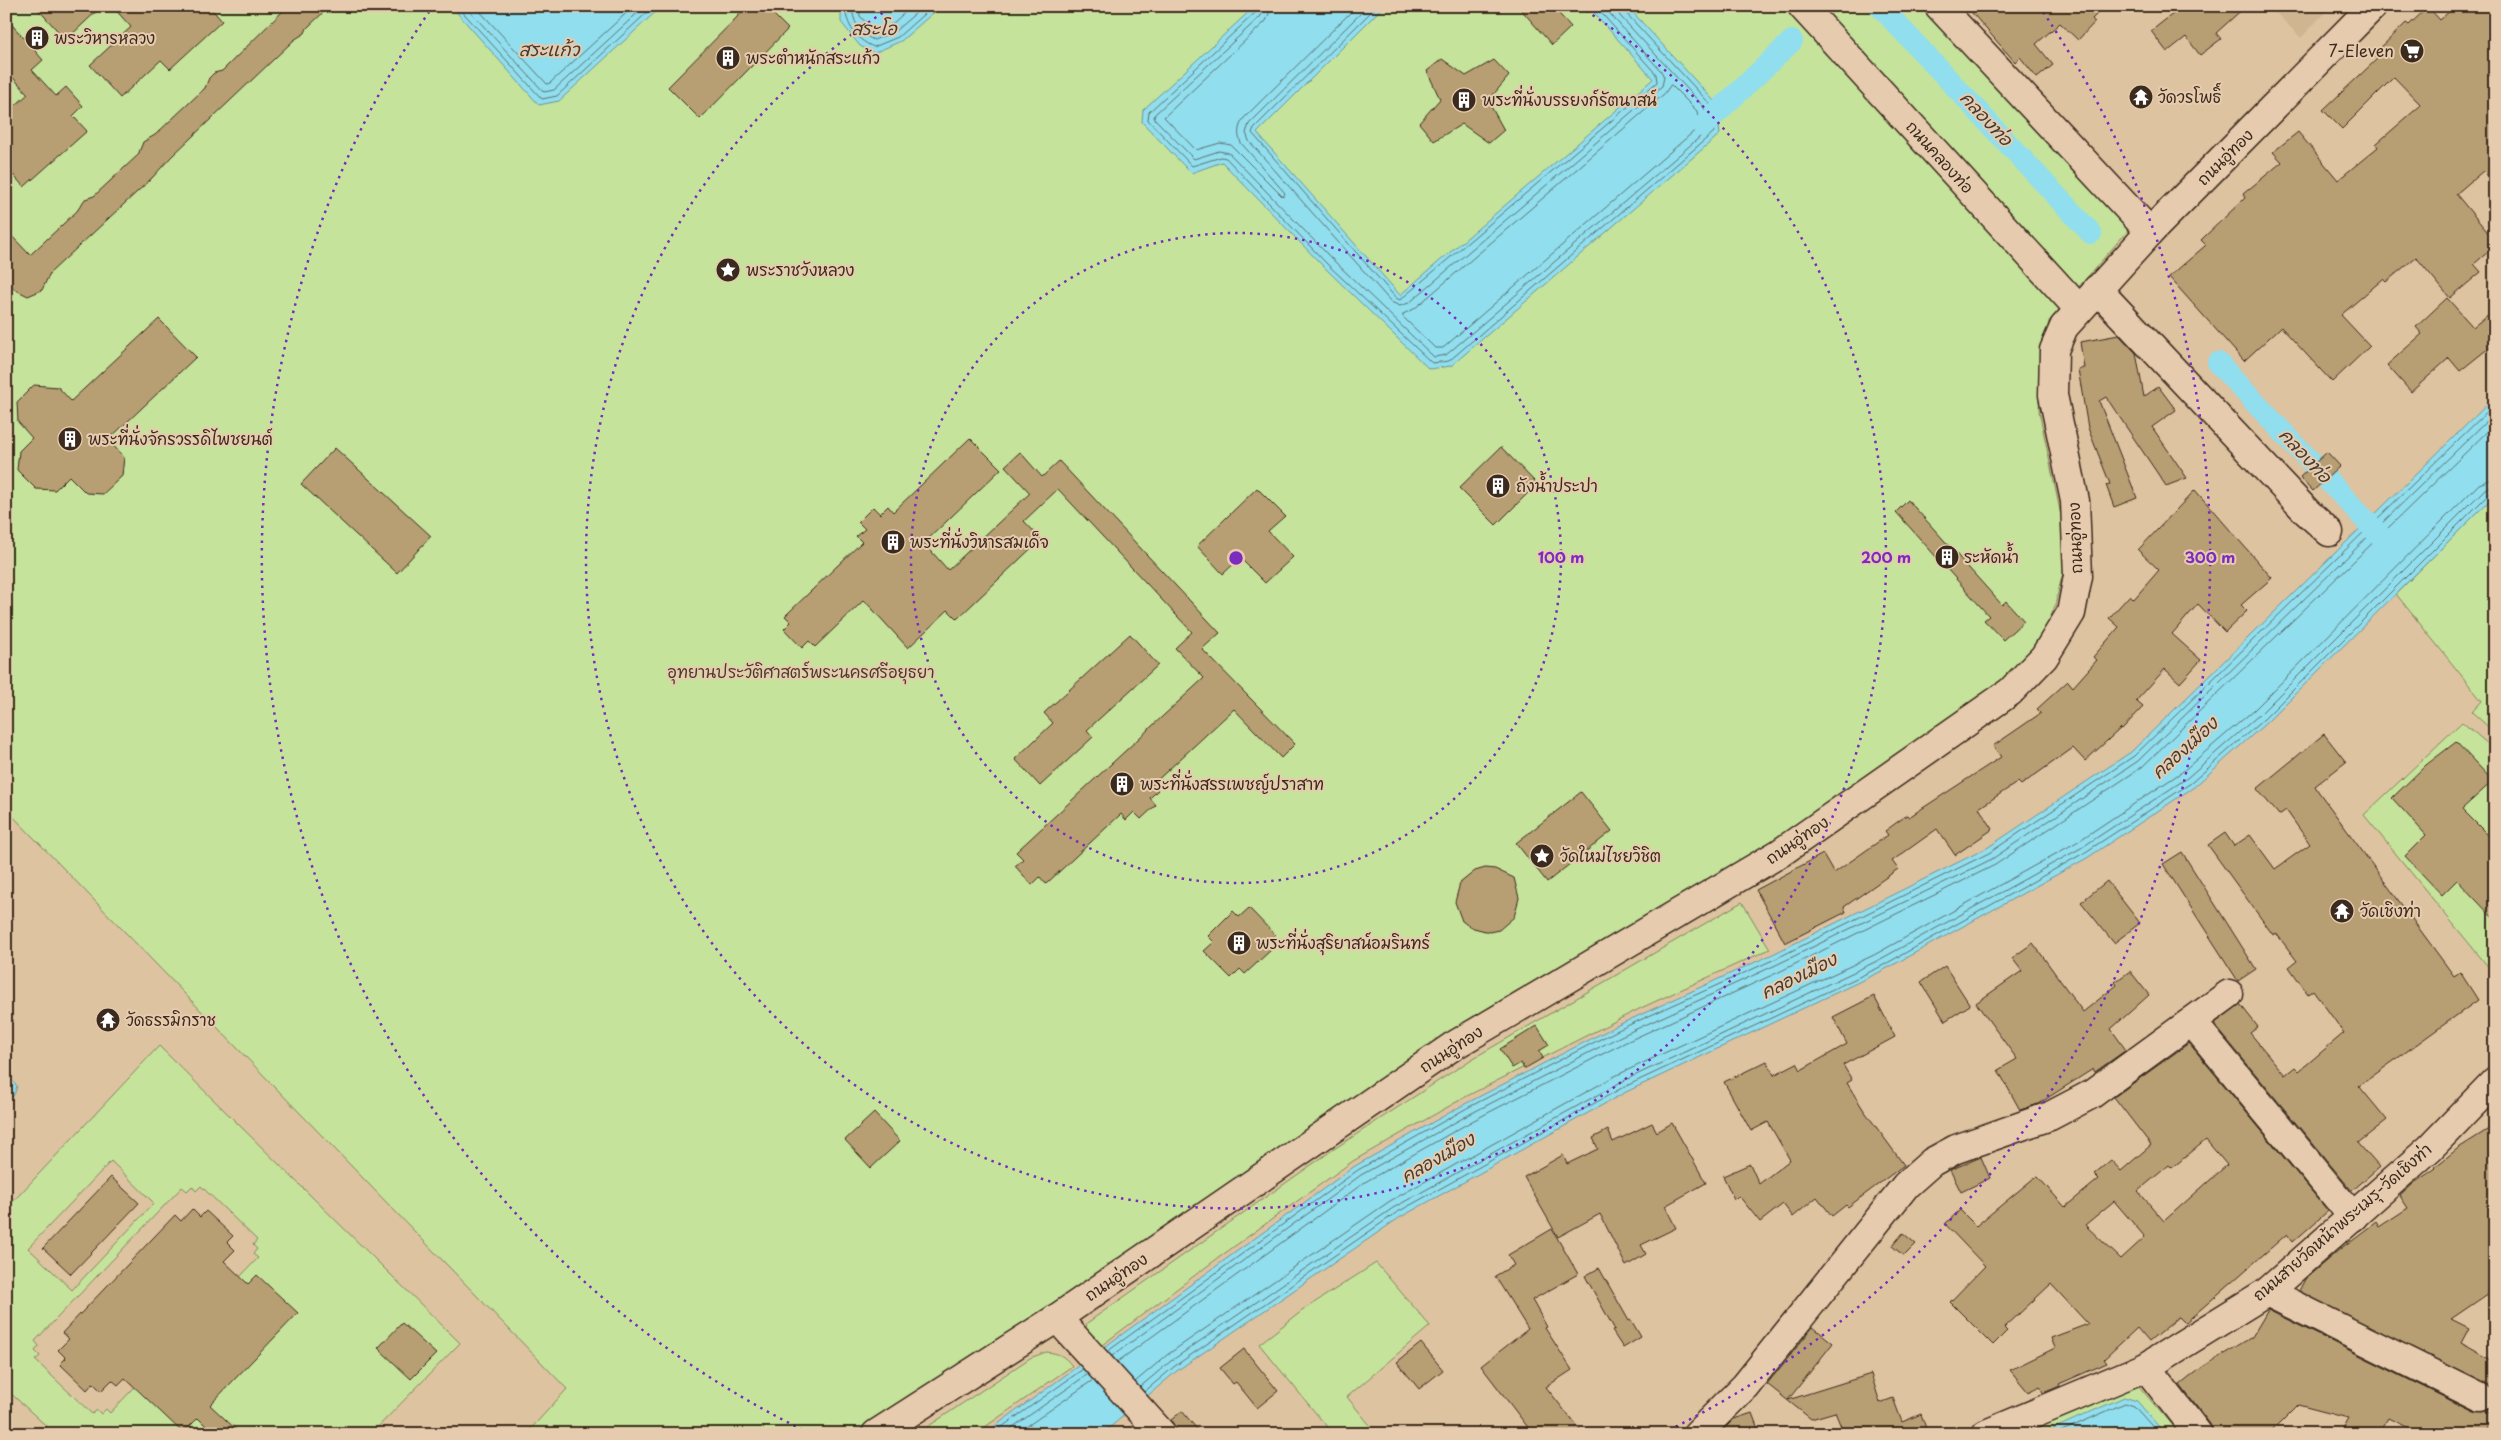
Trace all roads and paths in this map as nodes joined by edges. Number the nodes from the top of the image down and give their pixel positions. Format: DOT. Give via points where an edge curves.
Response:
graph roads {
  1 [pos="1802,6"];
  2 [pos="1939,6"];
  3 [pos="2373,6"];
  4 [pos="2150,232"];
  5 [pos="2096,289"];
  6 [pos="2078,308"];
  7 [pos="2329,532"];
  8 [pos="2229,994"];
  9 [pos="2192,1022"];
  10 [pos="2495,1081"];
  11 [pos="2354,1217"];
  12 [pos="2267,1292"];
  13 [pos="1057,1318"];
  14 [pos="2146,1367"];
  15 [pos="2481,1398"];
  16 [pos="876,1434"];
  17 [pos="1162,1434"];
  18 [pos="1698,1434"];
  19 [pos="1986,1434"];
  20 [pos="2198,1434"];
  1 -- 6 [label="street, ถนนคลองท่อ"];
  2 -- 4 [label="street"];
  3 -- 4 [label="street, ถนนอู่ทอง"];
  4 -- 5 [label="street, ถนนอู่ทอง"];
  5 -- 6 [label="street, ถนนอู่ทอง"];
  5 -- 7 [label="street"];
  6 -- 13 [label="street, ถนนอู่ทอง" via="2064,327 2054,350 2053,395 2074,500 2078,576 2071,613 2044,657 2010,692 1780,854 1453,1046"];
  8 -- 9 [label="street"];
  9 -- 11 [label="street"];
  9 -- 18 [label="street" via="2092,1094 2050,1116 1956,1149 1932,1162 1906,1185 1744,1386"];
  10 -- 11 [label="street, ถนนสายวัดหน้าพระเมรุ-วัดเชิงท่า" via="2430,1148"];
  11 -- 12 [label="street, ถนนสายวัดหน้าพระเมรุ-วัดเชิงท่า"];
  12 -- 14 [label="street, ถนนสายวัดหน้าพระเมรุ-วัดเชิงท่า"];
  12 -- 15 [label="street"];
  13 -- 16 [label="street, ถนนอู่ทอง"];
  13 -- 17 [label="street"];
  14 -- 19 [label="street, ถนนสายวัดหน้าพระเมรุ-วัดเชิงท่า"];
  14 -- 20 [label="street"];
}
